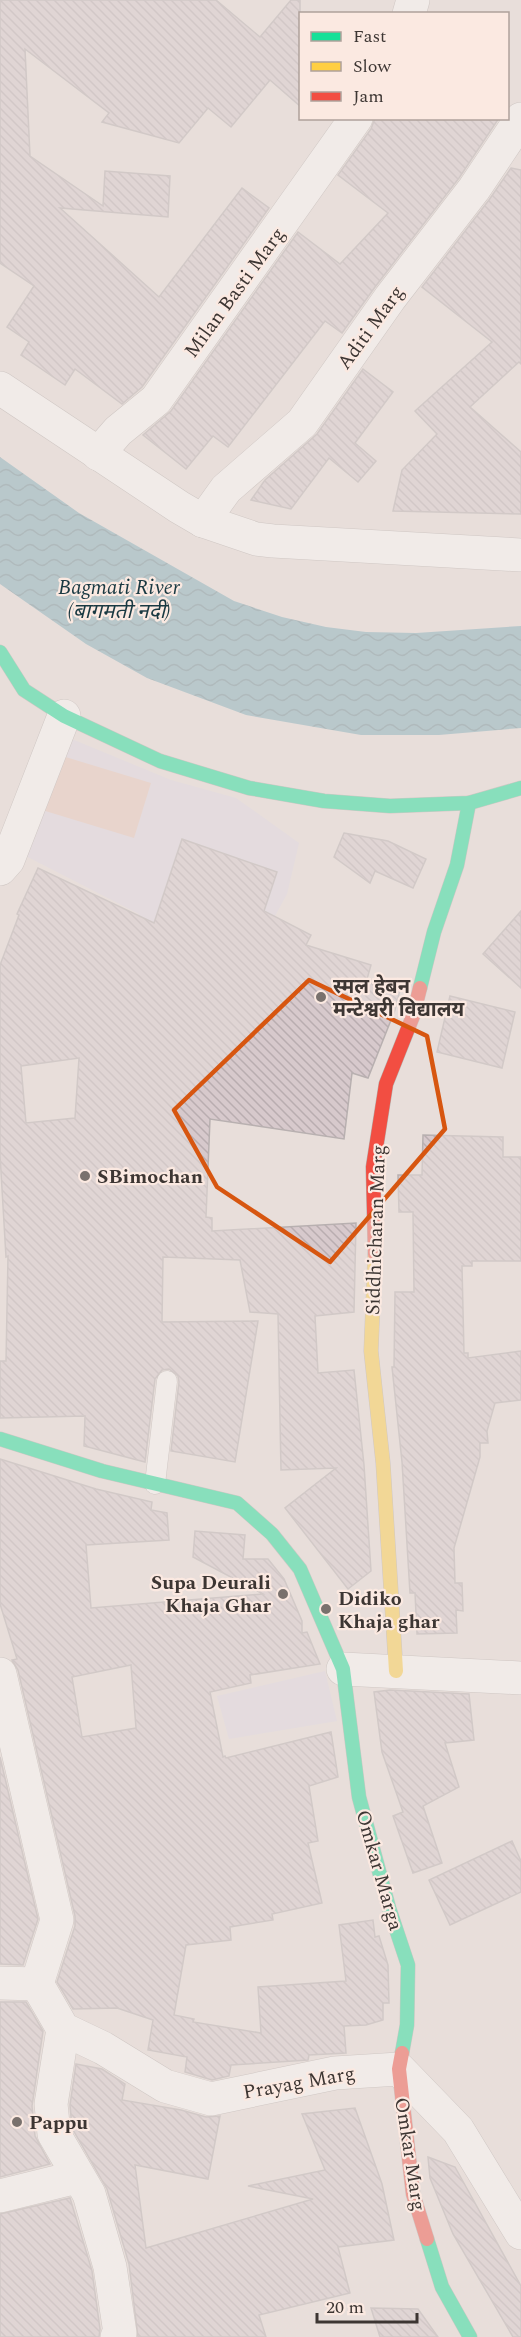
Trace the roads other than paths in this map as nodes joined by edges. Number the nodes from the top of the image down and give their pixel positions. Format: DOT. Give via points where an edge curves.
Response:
graph roads {
  1 [pos="521,119"];
  2 [pos="355,120"];
  3 [pos="0,388"];
  4 [pos="98,454"];
  5 [pos="203,521"];
  6 [pos="521,555"];
  7 [pos="0,651"];
  8 [pos="64,716"];
  9 [pos="521,788"];
  10 [pos="469,802"];
  11 [pos="0,870"];
  12 [pos="167,1380"];
  13 [pos="0,1439"];
  14 [pos="155,1484"];
  15 [pos="343,1669"];
  16 [pos="396,1671"];
  17 [pos="0,1674"];
  18 [pos="521,1678"];
  19 [pos="0,1983"];
  20 [pos="36,1984"];
  21 [pos="63,2029"];
  22 [pos="399,2069"];
  23 [pos="77,2177"];
  24 [pos="0,2196"];
  25 [pos="521,2234"];
  26 [pos="117,2337"];
  27 [pos="470,2337"];
  1 -- 5 [label="street, Aditi Marg" via="302,423 226,489"];
  2 -- 4 [label="street, Milan Basti Marg" via="156,400 118,431"];
  3 -- 4 [label="street"];
  4 -- 5 [label="street"];
  5 -- 6 [label="street" via="273,541"];
  7 -- 8 [label="street" via="24,690"];
  8 -- 10 [label="street" via="160,761 249,788 324,801 390,806"];
  8 -- 11 [label="street" via="8,860"];
  9 -- 10 [label="street"];
  10 -- 16 [label="street, Siddhicharan Marg" via="457,865 434,932 413,1016 386,1084 373,1167 371,1351 383,1463"];
  12 -- 14 [label="lane"];
  13 -- 14 [label="street, Omkar Marga"];
  14 -- 15 [label="street, Omkar Marga" via="237,1503 272,1534 300,1569"];
  15 -- 16 [label="street"];
  15 -- 22 [label="street, Omkar Marga" via="358,1797 408,1965 407,2025"];
  16 -- 18 [label="street"];
  17 -- 20 [label="street" via="57,1920"];
  19 -- 20 [label="street"];
  20 -- 21 [label="street"];
  21 -- 22 [label="street, Prayag Marg" via="165,2086 211,2099 334,2073"];
  21 -- 23 [label="street" via="51,2104 54,2134"];
  22 -- 25 [label="street" via="458,2130"];
  22 -- 27 [label="street, Omkar Marg" via="413,2194 442,2287"];
  23 -- 24 [label="street"];
  23 -- 26 [label="street" via="89,2194 110,2267 120,2333"];
}
